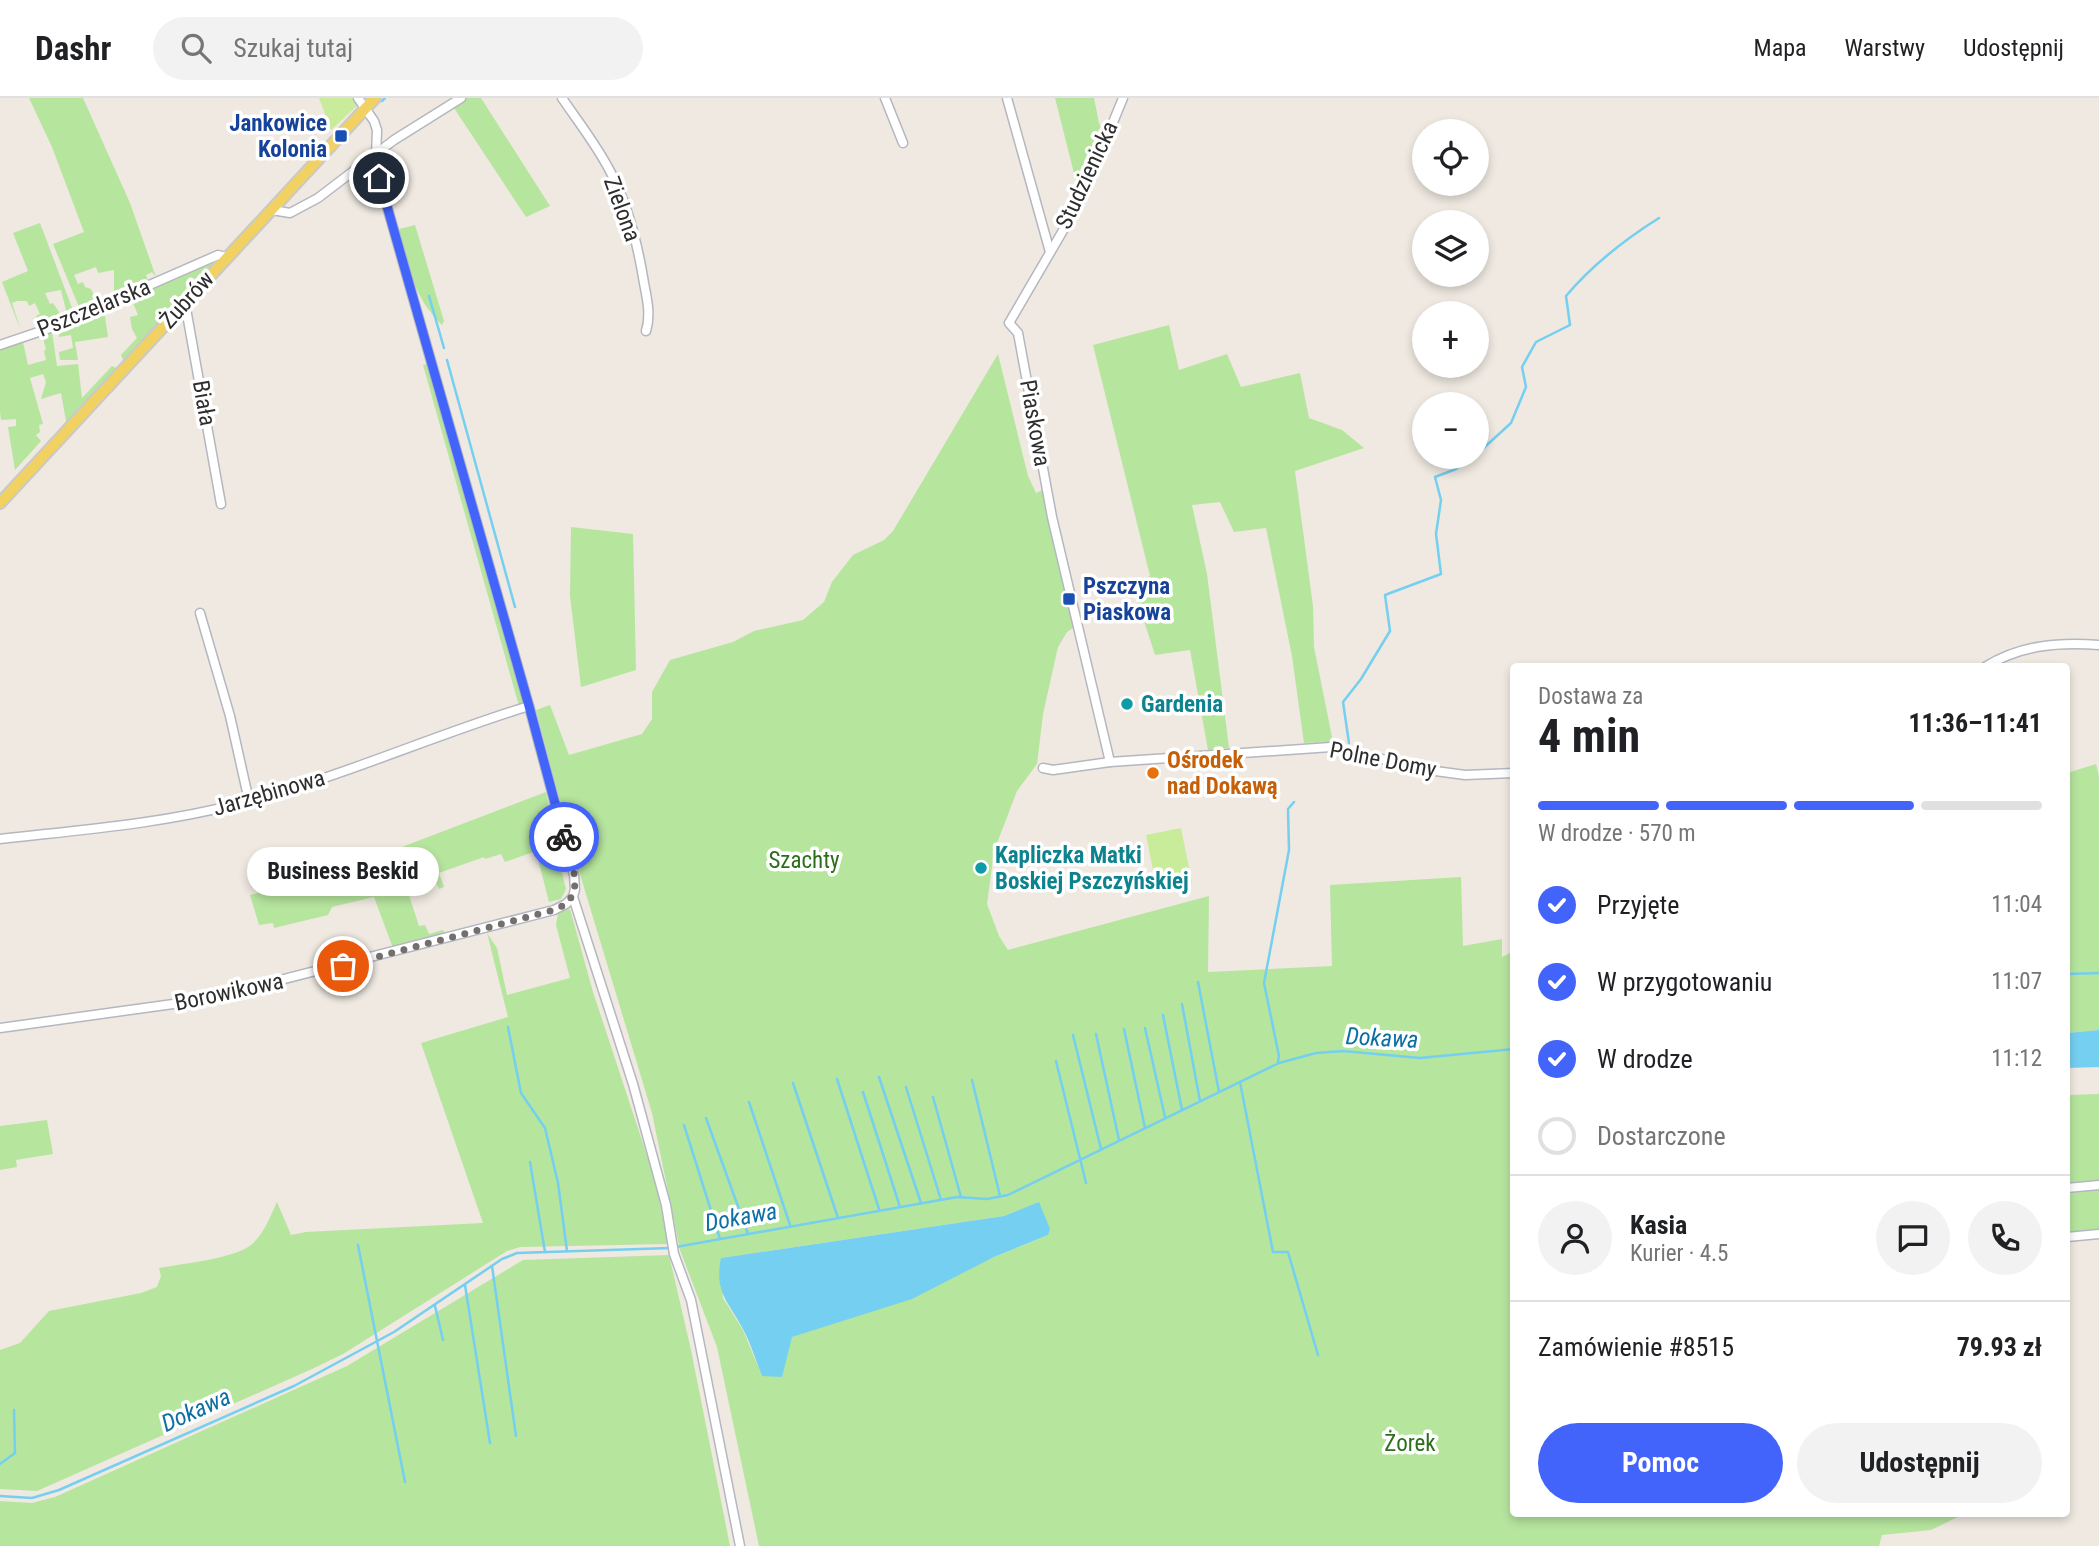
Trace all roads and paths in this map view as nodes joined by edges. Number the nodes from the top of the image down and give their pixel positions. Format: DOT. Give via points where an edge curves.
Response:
graph roads {
  1 [pos="358,98"];
  2 [pos="375,98"];
  3 [pos="461,98"];
  4 [pos="562,98"];
  5 [pos="885,98"];
  6 [pos="1007,98"];
  7 [pos="1123,98"];
  8 [pos="365,109"];
  9 [pos="902,143"];
  10 [pos="376,156"];
  11 [pos="272,210"];
  12 [pos="1050,252"];
  13 [pos="226,257"];
  14 [pos="185,303"];
  15 [pos="646,331"];
  16 [pos="0,345"];
  17 [pos="0,503"];
  18 [pos="221,504"];
  19 [pos="200,613"];
  20 [pos="2099,645"];
  21 [pos="1992,663"];
  22 [pos="529,706"];
  23 [pos="1110,762"];
  24 [pos="1043,768"];
  25 [pos="1510,773"];
  26 [pos="248,801"];
  27 [pos="0,839"];
  28 [pos="573,897"];
  29 [pos="0,1028"];
  30 [pos="2099,1185"];
  31 [pos="2070,1188"];
  32 [pos="2099,1234"];
  33 [pos="2070,1237"];
  34 [pos="740,1546"];
  1 -- 8 [label="street"];
  2 -- 8 [label="main road, Żubrów"];
  3 -- 10 [label="street"];
  4 -- 15 [label="street, Zielona" via="611,172 629,215 648,305"];
  5 -- 9 [label="street"];
  6 -- 12 [label="street"];
  7 -- 12 [label="street, Studzienicka" via="1082,198"];
  8 -- 10 [label="street" via="377,130"];
  8 -- 11 [label="main road, Żubrów"];
  10 -- 11 [label="street" via="298,210"];
  10 -- 22 [label="street"];
  11 -- 13 [label="main road, Żubrów"];
  12 -- 23 [label="street, Piaskowa" via="1009,323 1018,332 1052,517"];
  13 -- 14 [label="main road, Żubrów"];
  13 -- 16 [label="street, Pszczelarska" via="218,256"];
  14 -- 17 [label="main road, Żubrów"];
  14 -- 18 [label="street, Biała"];
  19 -- 26 [label="street" via="230,716"];
  20 -- 21 [label="street" via="2053,644 2016,650"];
  22 -- 26 [label="street, Jarzębinowa"];
  22 -- 28 [label="street" via="573,875"];
  23 -- 24 [label="street, Polne Domy"];
  23 -- 25 [label="street, Polne Domy" via="1331,747 1428,770 1465,775"];
  26 -- 27 [label="street, Jarzębinowa" via="184,815"];
  28 -- 29 [label="street, Borowikowa" via="554,910 222,996"];
  28 -- 34 [label="street" via="633,1084 666,1205 674,1254 691,1300"];
  30 -- 31 [label="street"];
  32 -- 33 [label="street"];
}
